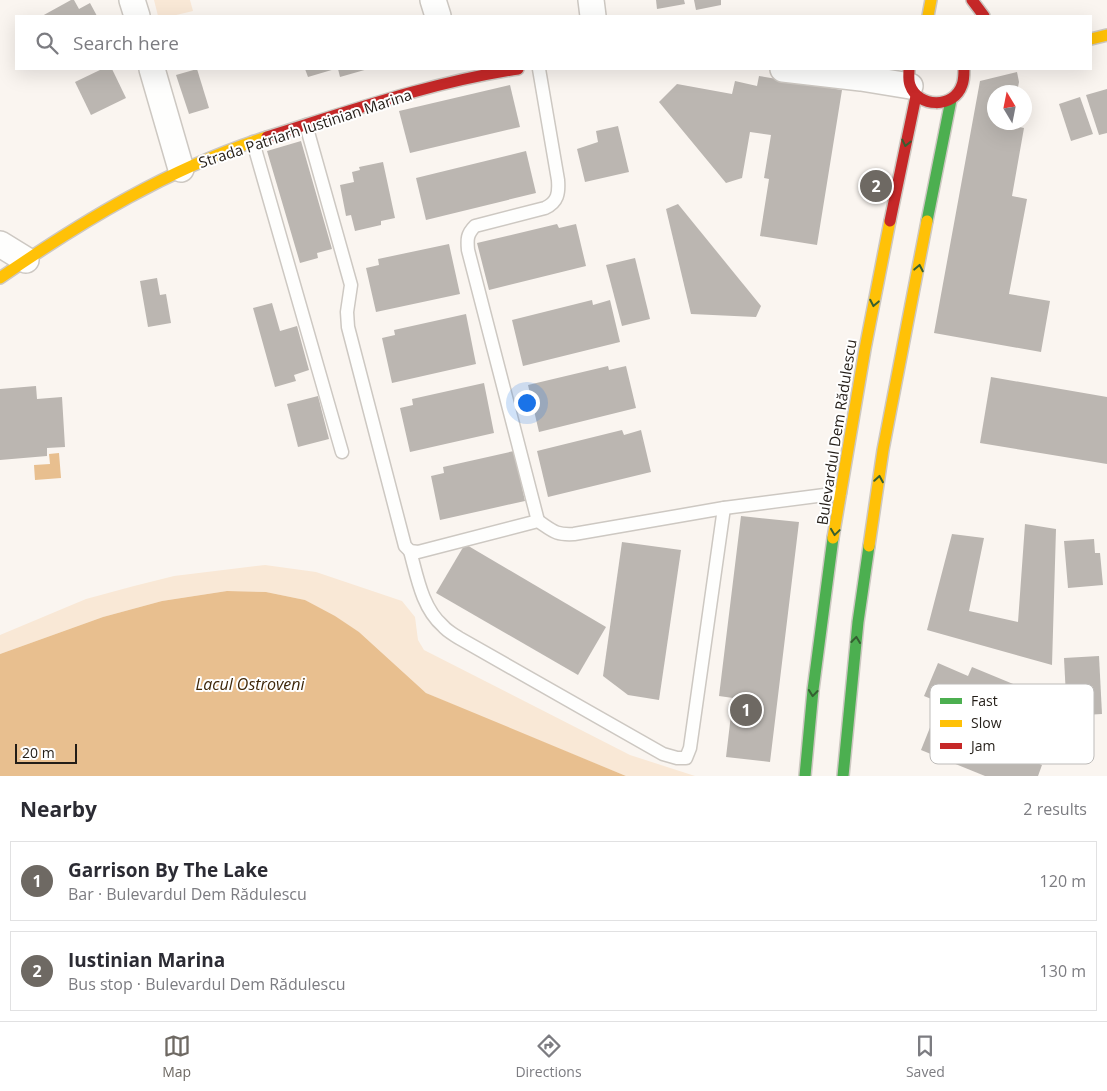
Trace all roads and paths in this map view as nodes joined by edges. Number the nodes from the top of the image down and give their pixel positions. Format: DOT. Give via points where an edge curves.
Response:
graph roads {
  1 [pos="132,0"];
  2 [pos="433,0"];
  3 [pos="591,0"];
  4 [pos="931,0"];
  5 [pos="972,0"];
  6 [pos="137,15"];
  7 [pos="438,15"];
  8 [pos="593,15"];
  9 [pos="928,15"];
  10 [pos="968,15"];
  11 [pos="983,15"];
  12 [pos="1107,35"];
  13 [pos="1092,39"];
  14 [pos="152,70"];
  15 [pos="505,70"];
  16 [pos="538,70"];
  17 [pos="792,70"];
  18 [pos="889,70"];
  19 [pos="965,70"];
  20 [pos="454,74"];
  21 [pos="861,78"];
  22 [pos="912,84"];
  23 [pos="951,100"];
  24 [pos="306,125"];
  25 [pos="253,142"];
  26 [pos="181,169"];
  27 [pos="0,244"];
  28 [pos="26,260"];
  29 [pos="0,278"];
  30 [pos="342,452"];
  31 [pos="840,493"];
  32 [pos="724,508"];
  33 [pos="538,521"];
  34 [pos="410,551"];
  35 [pos="805,776"];
  36 [pos="843,776"];
  1 -- 6 [label="street"];
  2 -- 7 [label="street"];
  3 -- 8 [label="street"];
  4 -- 9 [label="main road"];
  5 -- 10 [label="main road"];
  5 -- 11 [label="main road"];
  12 -- 13 [label="main road"];
  14 -- 26 [label="street"];
  15 -- 20 [label="main road, Strada Patriarh Iustinian Marina"];
  16 -- 33 [label="lane" via="558,180 557,199 546,208 475,226 467,240"];
  17 -- 21 [label="street"];
  18 -- 21 [label="street"];
  19 -- 23 [label="main road" via="963,87"];
  20 -- 24 [label="main road, Strada Patriarh Iustinian Marina"];
  21 -- 22 [label="street"];
  22 -- 23 [label="main road" via="924,101 943,103"];
  22 -- 31 [label="main road, Bulevardul Dem Rădulescu, one-way"];
  36 -- 23 [label="main road, one-way" via="858,622 883,450"];
  24 -- 25 [label="main road, Strada Patriarh Iustinian Marina"];
  24 -- 34 [label="lane" via="351,285 348,327 405,546"];
  25 -- 26 [label="main road, Strada Patriarh Iustinian Marina"];
  25 -- 30 [label="lane"];
  26 -- 28 [label="main road, Strada Patriarh Iustinian Marina" via="114,205"];
  27 -- 28 [label="street"];
  28 -- 29 [label="main road, Strada Patriarh Iustinian Marina"];
  31 -- 32 [label="lane"];
  31 -- 35 [label="main road, Bulevardul Dem Rădulescu, one-way"];
  32 -- 33 [label="lane" via="561,535"];
  32 -- 34 [label="lane" via="686,758 662,754 442,626 422,592"];
  33 -- 34 [label="lane" via="418,552"];
}
